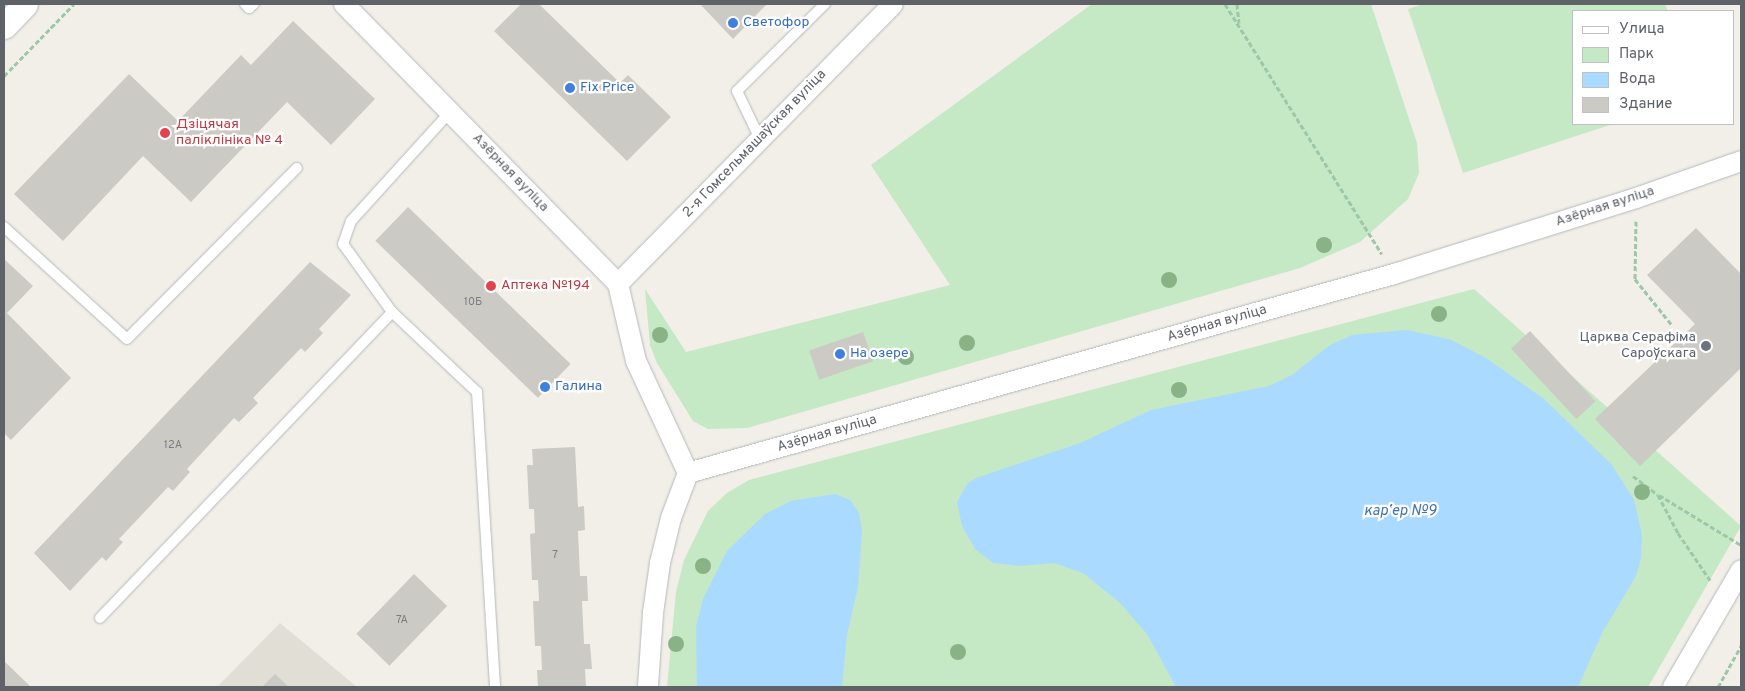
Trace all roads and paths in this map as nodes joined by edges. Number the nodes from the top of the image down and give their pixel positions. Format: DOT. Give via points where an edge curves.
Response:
graph roads {
  1 [pos="25,4"];
  2 [pos="74,4"];
  3 [pos="245,4"];
  4 [pos="254,4"];
  5 [pos="344,4"];
  6 [pos="825,4"];
  7 [pos="893,4"];
  8 [pos="1224,4"];
  9 [pos="1237,4"];
  10 [pos="1239,23"];
  11 [pos="4,26"];
  12 [pos="4,76"];
  13 [pos="450,112"];
  14 [pos="760,139"];
  15 [pos="1741,161"];
  16 [pos="298,168"];
  17 [pos="1636,198"];
  18 [pos="4,227"];
  19 [pos="1394,274"];
  20 [pos="618,284"];
  21 [pos="392,312"];
  22 [pos="1671,324"];
  23 [pos="688,473"];
  24 [pos="1633,476"];
  25 [pos="1658,494"];
  26 [pos="1741,545"];
  27 [pos="1741,570"];
  28 [pos="1714,586"];
  29 [pos="100,618"];
  30 [pos="1741,646"];
  31 [pos="495,687"];
  32 [pos="648,687"];
  33 [pos="1673,687"];
  34 [pos="1718,687"];
  1 -- 11 [label="street"];
  2 -- 12 [label="path"];
  3 -- 4 [label="lane" via="250,8"];
  5 -- 13 [label="street, Азёрная вуліца"];
  6 -- 14 [label="lane" via="737,91"];
  7 -- 14 [label="street, 2-я Гомсельмашаўская вуліца"];
  8 -- 10 [label="path"];
  9 -- 10 [label="path"];
  10 -- 19 [label="path"];
  13 -- 20 [label="street, Азёрная вуліца"];
  13 -- 21 [label="lane" via="350,221 343,244"];
  14 -- 20 [label="street, 2-я Гомсельмашаўская вуліца"];
  15 -- 17 [label="street, Азёрная вуліца"];
  16 -- 18 [label="lane" via="127,339"];
  17 -- 19 [label="street, Азёрная вуліца"];
  17 -- 22 [label="path" via="1635,278"];
  19 -- 23 [label="street, Азёрная вуліца"];
  20 -- 23 [label="street" via="636,361"];
  21 -- 29 [label="lane"];
  21 -- 31 [label="lane" via="477,392"];
  23 -- 32 [label="street" via="671,518 660,564"];
  24 -- 25 [label="path"];
  25 -- 26 [label="path"];
  25 -- 28 [label="path" via="1678,533"];
  27 -- 33 [label="street"];
  30 -- 34 [label="path"];
}
